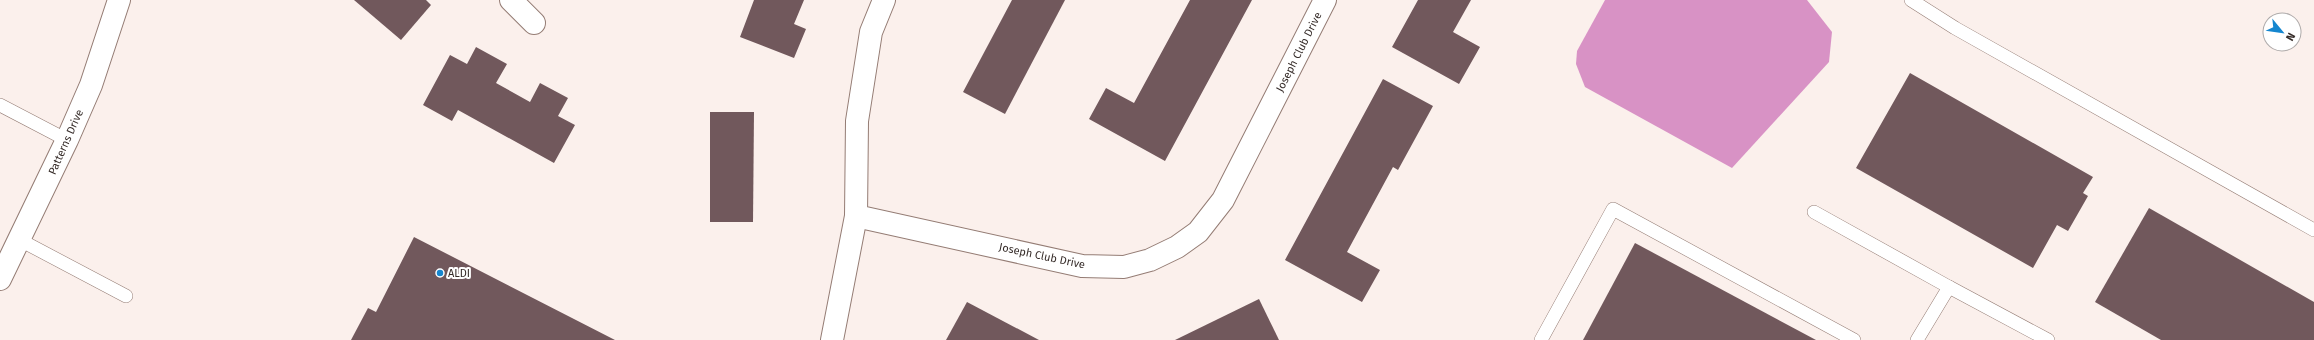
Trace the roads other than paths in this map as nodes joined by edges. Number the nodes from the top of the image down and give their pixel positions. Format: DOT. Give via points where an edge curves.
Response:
graph roads {
  1 [pos="119,0"];
  2 [pos="511,0"];
  3 [pos="884,0"];
  4 [pos="1325,0"];
  5 [pos="1911,0"];
  6 [pos="534,23"];
  7 [pos="0,105"];
  8 [pos="68,140"];
  9 [pos="1814,212"];
  10 [pos="856,216"];
  11 [pos="2314,230"];
  12 [pos="20,240"];
  13 [pos="0,279"];
  14 [pos="1949,287"];
  15 [pos="126,296"];
  16 [pos="832,340"];
  17 [pos="1541,340"];
  18 [pos="1854,340"];
  19 [pos="1917,340"];
  20 [pos="2048,340"];
  1 -- 8 [label="street, Patterns Drive" via="91,85"];
  2 -- 6 [label="street"];
  3 -- 10 [label="street" via="872,32 857,121"];
  4 -- 10 [label="street, Joseph Club Drive" via="1223,200 1198,232 1177,247 1150,260 1124,267 1082,266"];
  5 -- 11 [label="lane" via="1956,28"];
  7 -- 8 [label="lane"];
  8 -- 12 [label="street, Patterns Drive"];
  9 -- 14 [label="lane"];
  10 -- 16 [label="street"];
  12 -- 13 [label="street, Patterns Drive"];
  12 -- 15 [label="lane"];
  14 -- 19 [label="lane"];
  14 -- 20 [label="lane"];
  17 -- 18 [label="lane" via="1613,209"];
}
